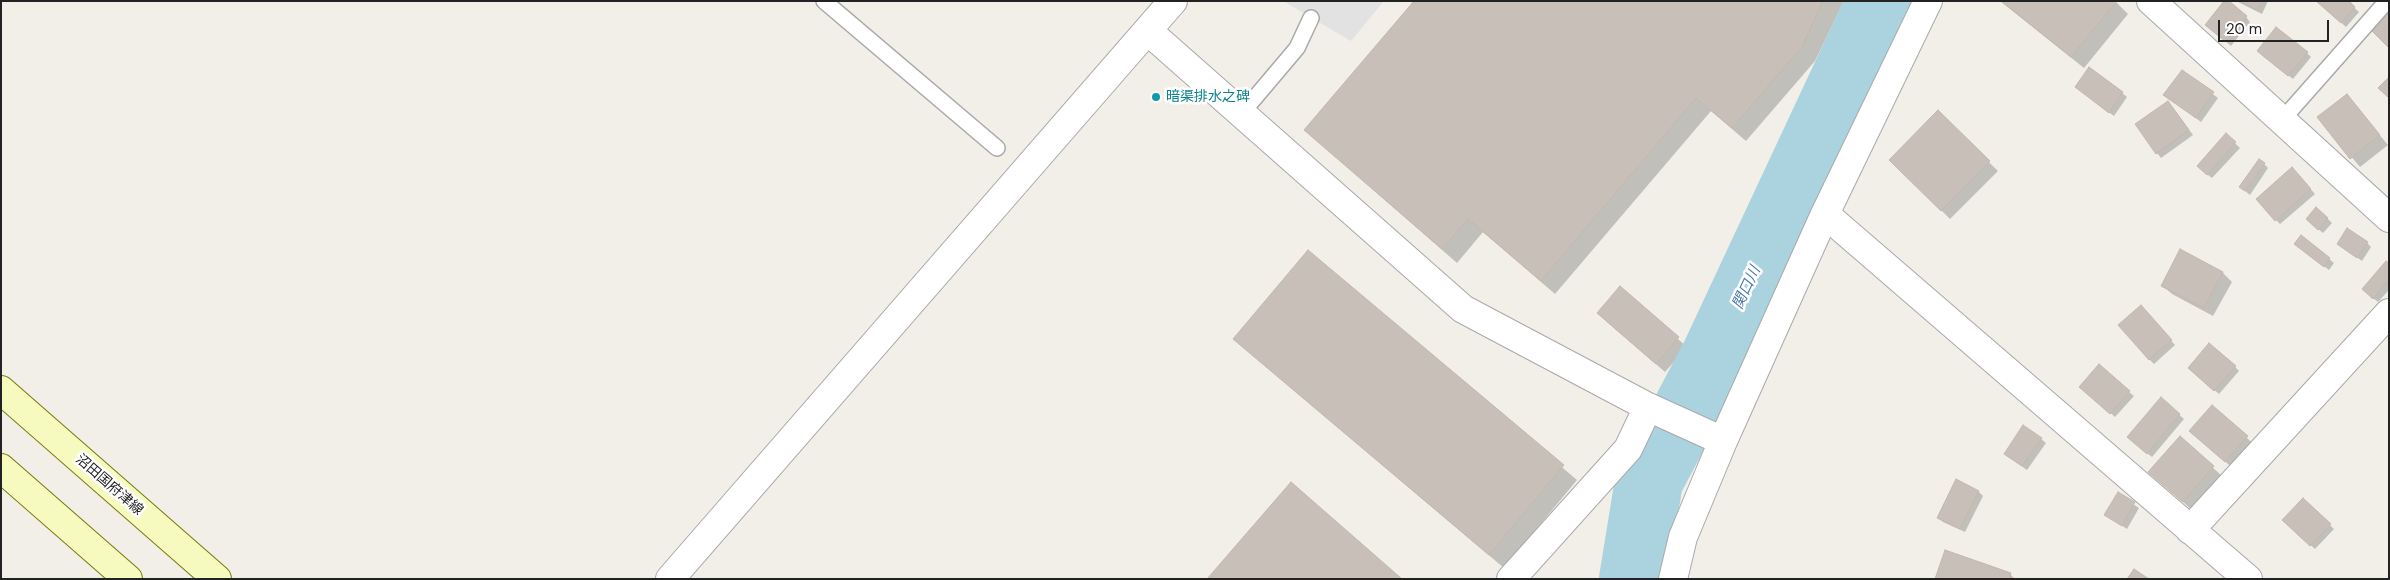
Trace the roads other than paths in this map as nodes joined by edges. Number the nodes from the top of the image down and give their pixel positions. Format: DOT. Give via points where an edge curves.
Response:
graph roads {
  1 [pos="824,1"];
  2 [pos="1173,1"];
  3 [pos="1928,1"];
  4 [pos="2387,1"];
  5 [pos="2152,2"];
  6 [pos="1311,18"];
  7 [pos="1148,31"];
  8 [pos="1242,113"];
  9 [pos="2282,120"];
  10 [pos="996,148"];
  11 [pos="1825,214"];
  12 [pos="2389,218"];
  13 [pos="2389,313"];
  14 [pos="1,390"];
  15 [pos="1648,407"];
  16 [pos="1723,440"];
  17 [pos="1,468"];
  18 [pos="2190,530"];
  19 [pos="128,579"];
  20 [pos="217,579"];
  21 [pos="670,579"];
  22 [pos="1511,579"];
  23 [pos="1673,579"];
  24 [pos="2248,579"];
  1 -- 10 [label="lane"];
  2 -- 7 [label="street"];
  3 -- 11 [label="street"];
  4 -- 9 [label="lane"];
  5 -- 9 [label="street"];
  6 -- 8 [label="lane" via="1296,48"];
  7 -- 8 [label="street"];
  7 -- 21 [label="street"];
  8 -- 15 [label="street" via="1463,309"];
  9 -- 12 [label="street"];
  11 -- 16 [label="street"];
  11 -- 18 [label="street"];
  13 -- 18 [label="street"];
  14 -- 20 [label="main road, 沼田国府津線"];
  15 -- 16 [label="street"];
  15 -- 22 [label="street" via="1628,449"];
  16 -- 23 [label="street" via="1683,536"];
  17 -- 19 [label="main road"];
  18 -- 24 [label="street"];
}
